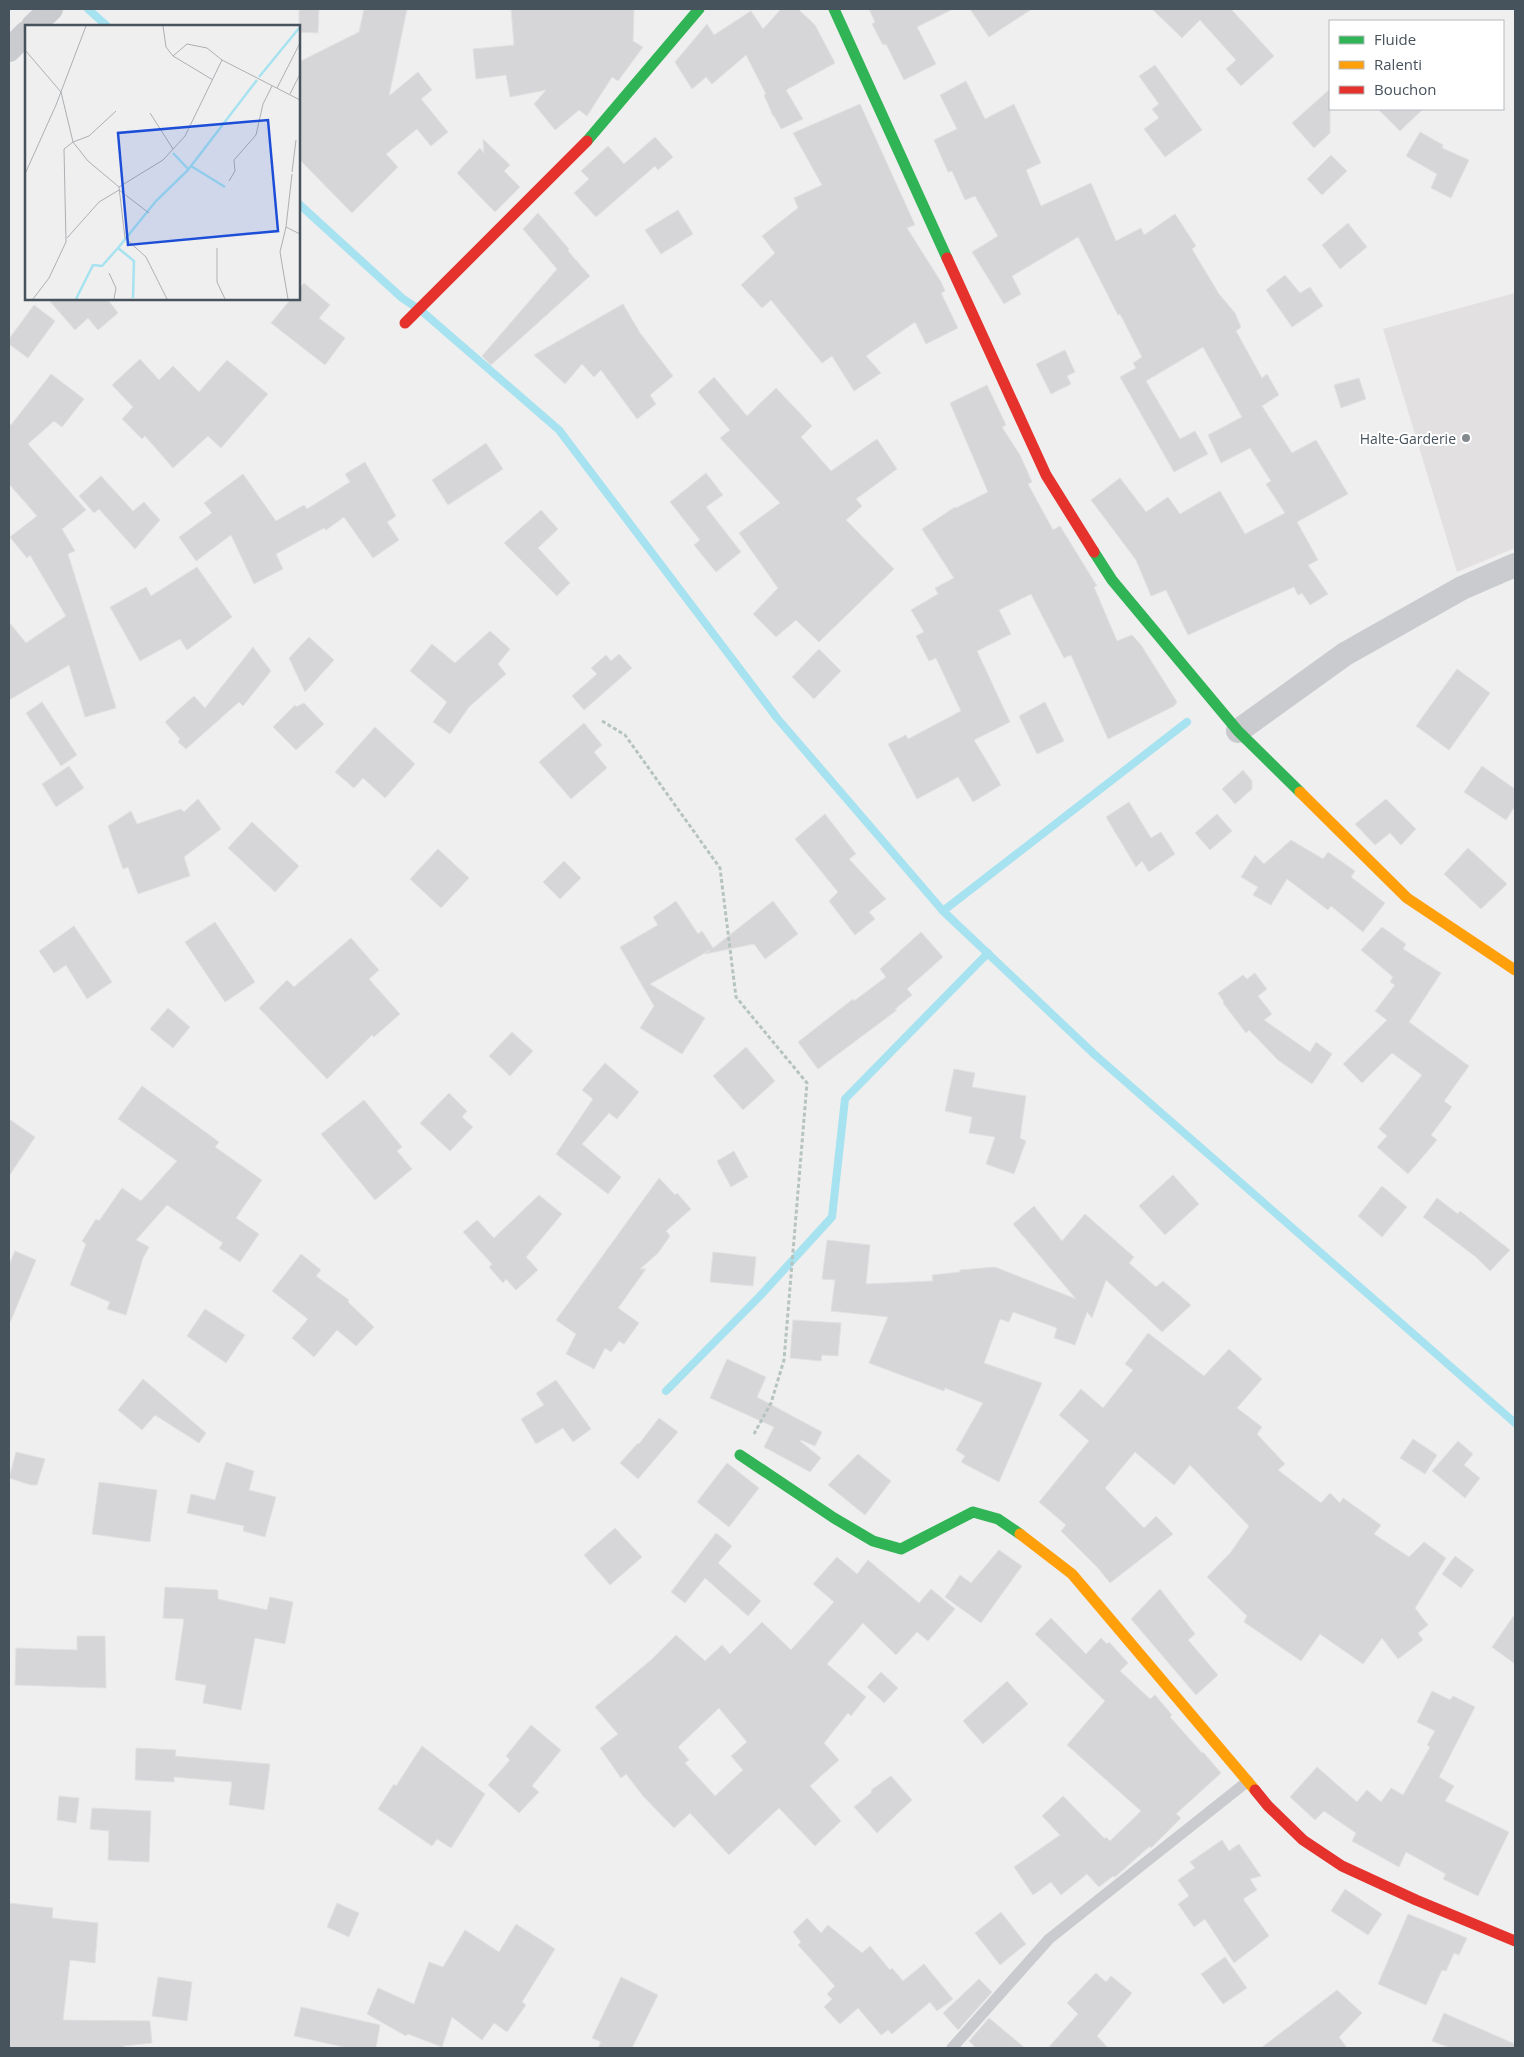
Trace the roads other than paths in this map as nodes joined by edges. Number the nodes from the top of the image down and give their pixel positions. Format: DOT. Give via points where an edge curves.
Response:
graph roads {
  1 [pos="51,9"];
  2 [pos="699,9"];
  3 [pos="834,9"];
  4 [pos="34,25"];
  5 [pos="25,34"];
  6 [pos="9,50"];
  7 [pos="408,320"];
  8 [pos="1515,565"];
  9 [pos="1238,731"];
  10 [pos="1515,970"];
  11 [pos="740,1455"];
  12 [pos="1248,1781"];
  13 [pos="1515,1941"];
  14 [pos="952,2048"];
  1 -- 4 [label="street"];
  2 -- 7 [label="street" via="577,153"];
  3 -- 9 [label="street" via="1046,475 1112,580"];
  5 -- 6 [label="street"];
  8 -- 9 [label="street" via="1462,588 1345,654"];
  9 -- 10 [label="street" via="1407,898"];
  11 -- 12 [label="street" via="873,1541 901,1549 974,1512 998,1519 1072,1574"];
  12 -- 13 [label="street" via="1303,1840 1342,1866"];
  12 -- 14 [label="lane" via="1049,1939"];
}
